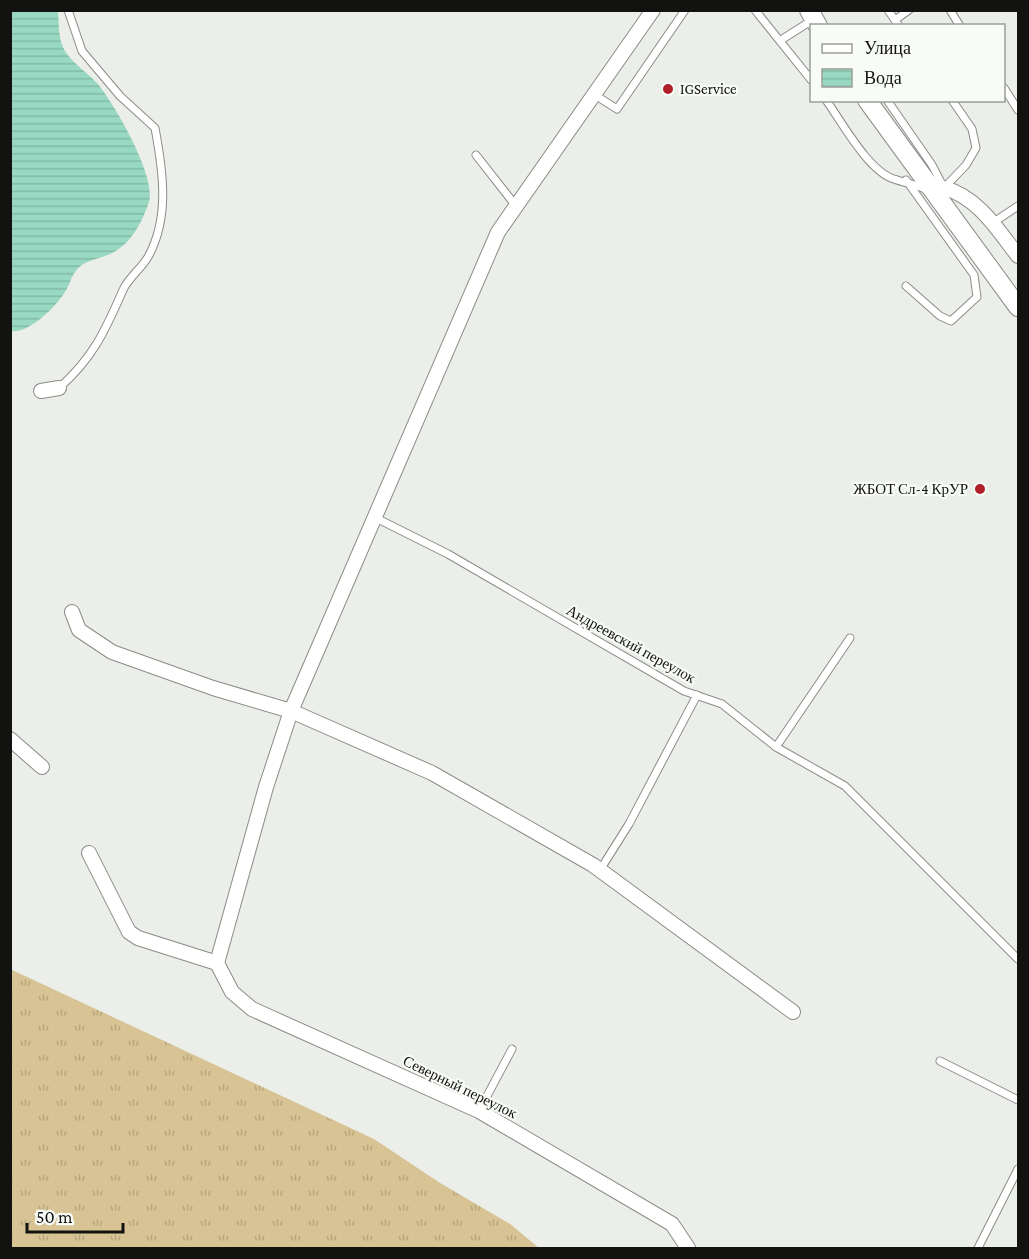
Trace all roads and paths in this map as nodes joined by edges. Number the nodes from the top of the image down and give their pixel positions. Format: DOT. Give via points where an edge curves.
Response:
graph roads {
  1 [pos="68,10"];
  2 [pos="653,10"];
  3 [pos="685,10"];
  4 [pos="755,10"];
  5 [pos="888,10"];
  6 [pos="909,10"];
  7 [pos="950,10"];
  8 [pos="814,18"];
  9 [pos="897,23"];
  10 [pos="959,24"];
  11 [pos="781,40"];
  12 [pos="810,78"];
  13 [pos="1005,90"];
  14 [pos="595,95"];
  15 [pos="827,102"];
  16 [pos="869,102"];
  17 [pos="888,102"];
  18 [pos="953,102"];
  19 [pos="1018,110"];
  20 [pos="476,154"];
  21 [pos="906,180"];
  22 [pos="940,191"];
  23 [pos="516,206"];
  24 [pos="1018,206"];
  25 [pos="994,222"];
  26 [pos="1018,256"];
  27 [pos="906,286"];
  28 [pos="1018,307"];
  29 [pos="59,388"];
  30 [pos="41,391"];
  31 [pos="374,517"];
  32 [pos="72,612"];
  33 [pos="850,638"];
  34 [pos="697,695"];
  35 [pos="291,711"];
  36 [pos="10,740"];
  37 [pos="776,747"];
  38 [pos="42,767"];
  39 [pos="89,853"];
  40 [pos="600,870"];
  41 [pos="1018,959"];
  42 [pos="217,963"];
  43 [pos="794,1012"];
  44 [pos="512,1049"];
  45 [pos="940,1061"];
  46 [pos="1018,1100"];
  47 [pos="479,1111"];
  48 [pos="1018,1169"];
  49 [pos="688,1248"];
  50 [pos="978,1248"];
  1 -- 29 [label="lane" via="82,51 154,128 164,205 148,256 125,286 105,334 82,368"];
  2 -- 14 [label="street"];
  3 -- 14 [label="lane" via="617,109"];
  4 -- 11 [label="lane"];
  5 -- 9 [label="lane"];
  6 -- 9 [label="lane"];
  7 -- 10 [label="lane"];
  8 -- 11 [label="lane"];
  11 -- 12 [label="lane"];
  13 -- 19 [label="lane"];
  14 -- 23 [label="street"];
  15 -- 21 [label="lane" via="874,166 894,179"];
  16 -- 22 [label="main road"];
  17 -- 22 [label="lane" via="932,165"];
  18 -- 22 [label="lane" via="972,129 976,148 966,165"];
  20 -- 23 [label="lane"];
  21 -- 22 [label="lane"];
  21 -- 27 [label="lane" via="974,275 977,297 951,321"];
  22 -- 25 [label="street" via="956,191"];
  22 -- 28 [label="main road"];
  23 -- 31 [label="street" via="498,232"];
  24 -- 25 [label="lane"];
  25 -- 26 [label="street"];
  29 -- 30 [label="street"];
  31 -- 34 [label="lane, Андреевский переулок" via="448,554"];
  31 -- 35 [label="street"];
  32 -- 35 [label="street" via="79,630 112,652"];
  33 -- 37 [label="lane"];
  34 -- 37 [label="lane, Андреевский переулок" via="722,704"];
  34 -- 40 [label="lane" via="629,824"];
  35 -- 40 [label="street" via="432,773"];
  35 -- 42 [label="street"];
  36 -- 38 [label="street"];
  37 -- 41 [label="lane, Андреевский переулок" via="846,786"];
  39 -- 42 [label="street" via="129,932"];
  40 -- 43 [label="street"];
  42 -- 47 [label="street, Северный переулок" via="232,992 252,1009"];
  44 -- 47 [label="lane"];
  45 -- 46 [label="lane"];
  47 -- 49 [label="street, Северный переулок" via="672,1224"];
  48 -- 50 [label="lane"];
}
